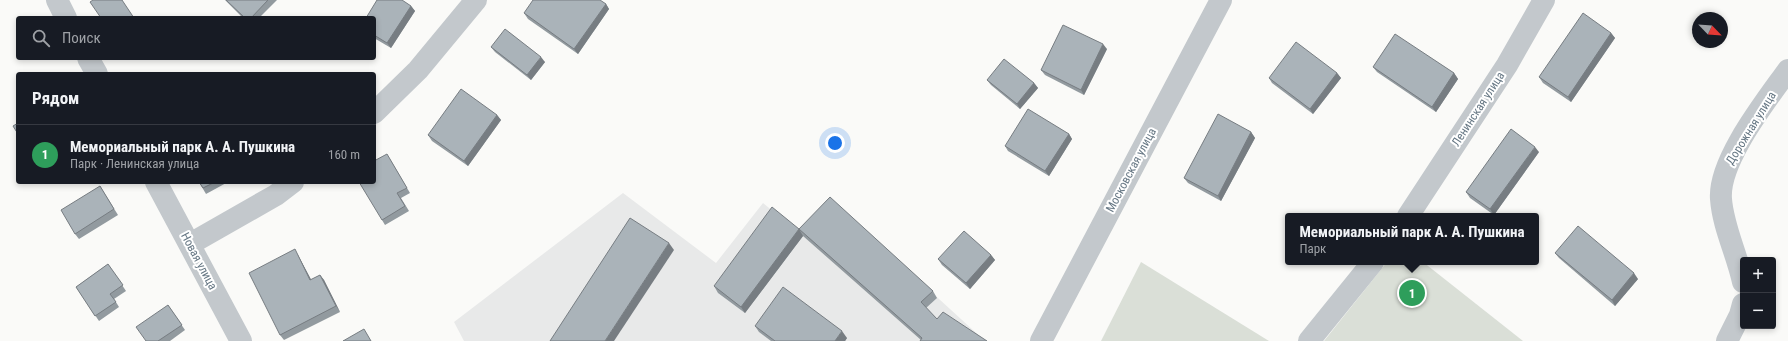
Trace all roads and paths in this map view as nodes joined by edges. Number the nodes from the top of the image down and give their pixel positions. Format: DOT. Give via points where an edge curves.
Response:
graph roads {
  1 [pos="57,0"];
  2 [pos="476,0"];
  3 [pos="1221,0"];
  4 [pos="1544,0"];
  5 [pos="65,16"];
  6 [pos="89,60"];
  7 [pos="1788,70"];
  8 [pos="96,72"];
  9 [pos="376,111"];
  10 [pos="157,184"];
  11 [pos="290,184"];
  12 [pos="1410,213"];
  13 [pos="190,244"];
  14 [pos="1371,265"];
  15 [pos="1740,271"];
  16 [pos="1740,315"];
  17 [pos="241,341"];
  18 [pos="1041,341"];
  19 [pos="1309,341"];
  20 [pos="1727,341"];
  1 -- 5 [label="street"];
  2 -- 9 [label="street" via="418,70"];
  3 -- 18 [label="street, Московская улица"];
  4 -- 12 [label="street, Ленинская улица" via="1507,65"];
  6 -- 8 [label="street"];
  7 -- 15 [label="street, Дорожная улица" via="1731,156 1722,177 1721,198"];
  10 -- 13 [label="street, Новая улица"];
  11 -- 13 [label="street" via="276,195"];
  13 -- 17 [label="street, Новая улица"];
  14 -- 19 [label="street"];
  16 -- 20 [label="street"];
}
